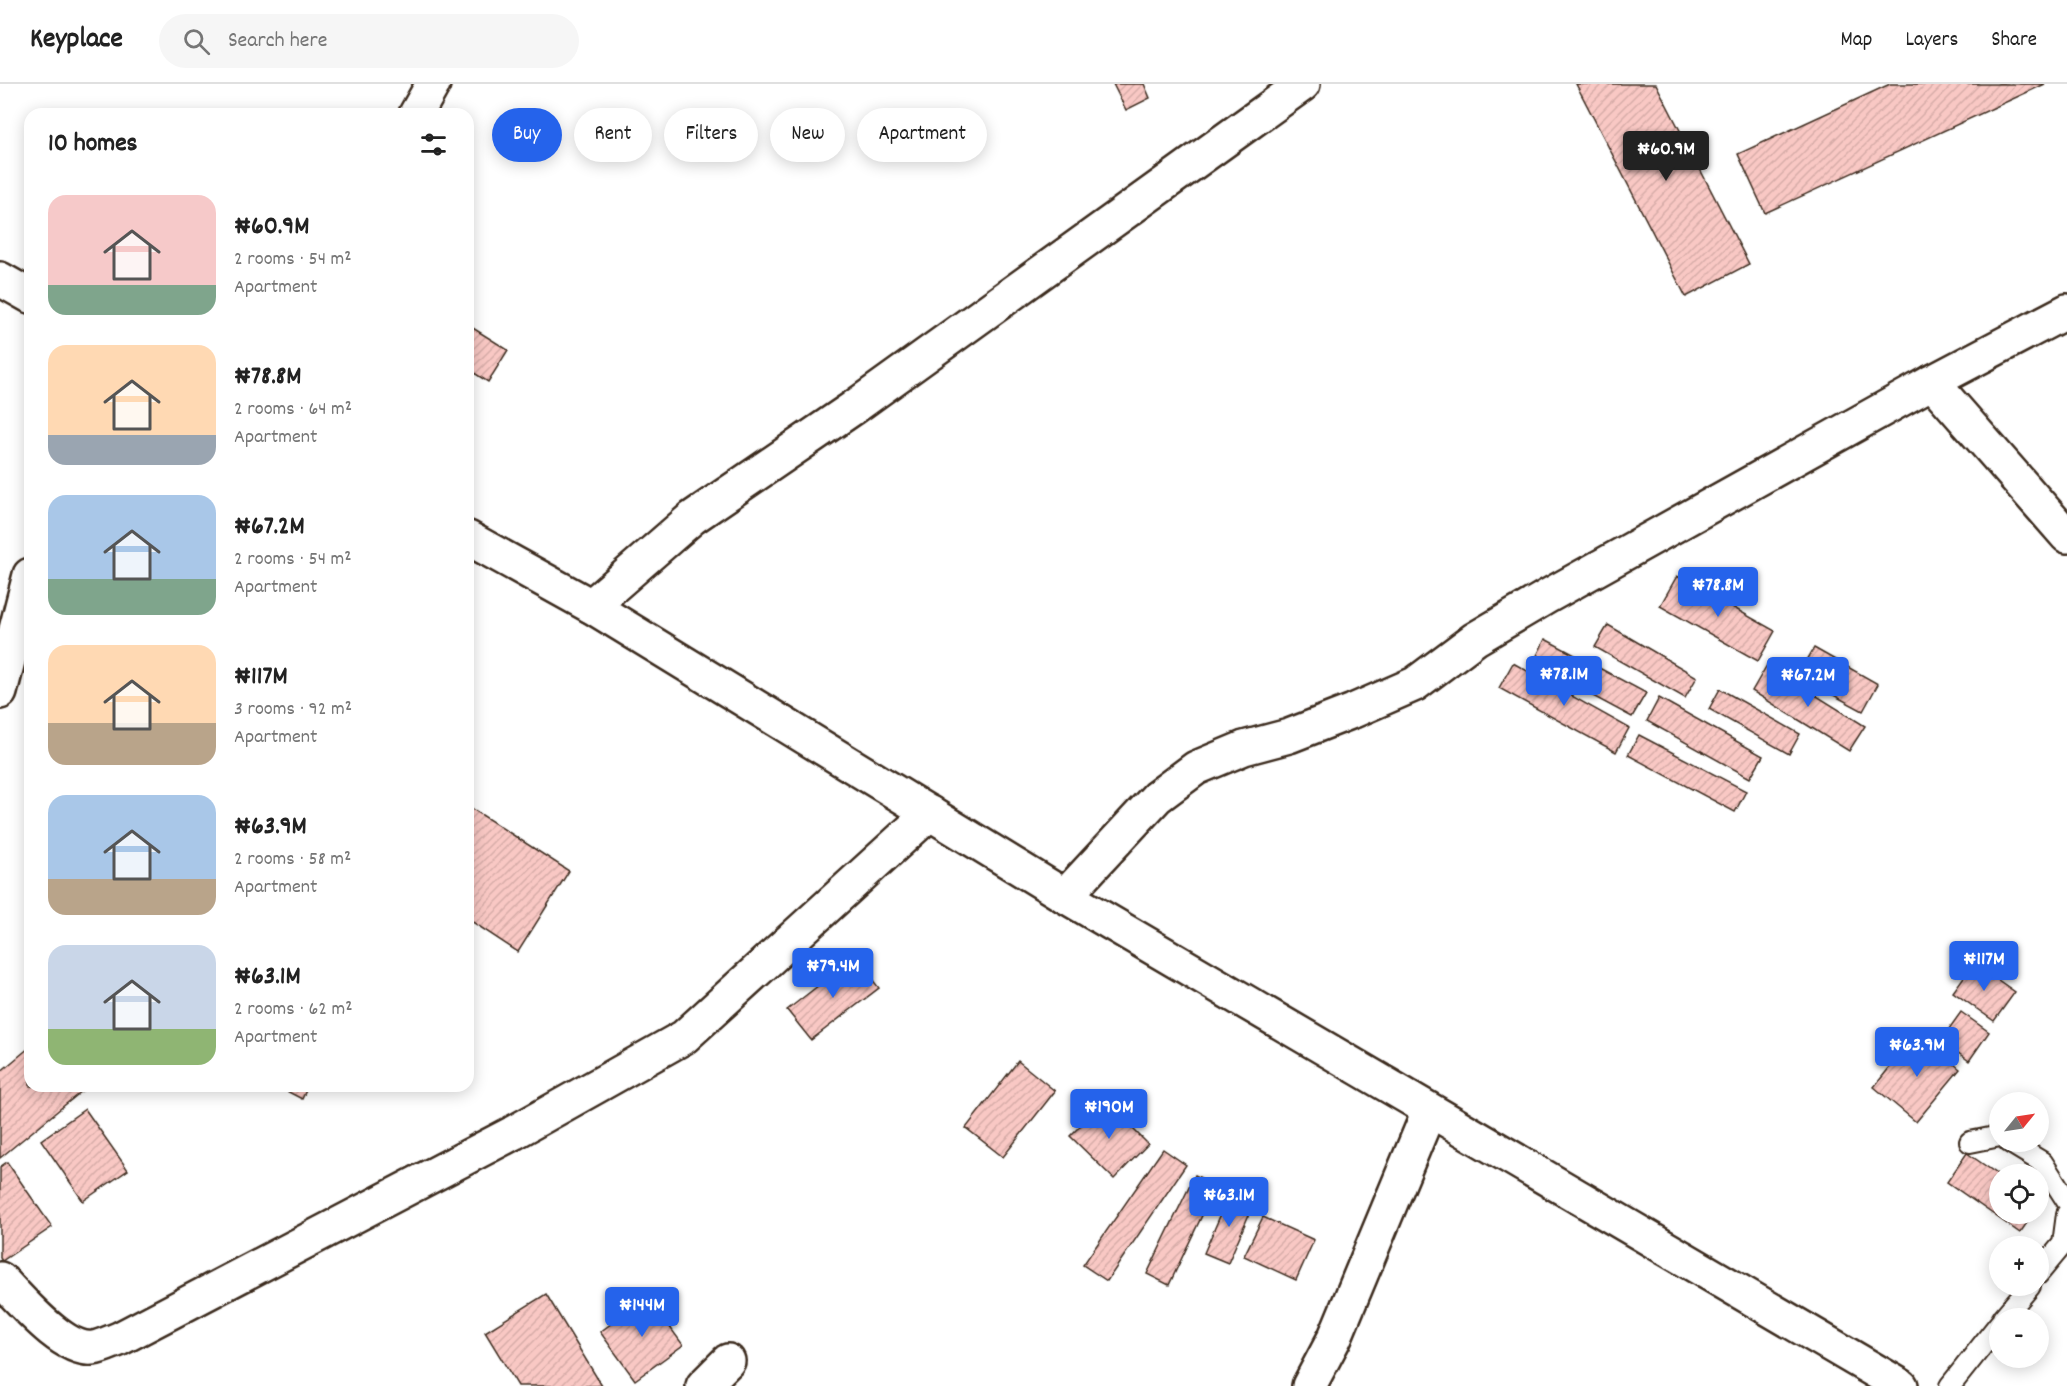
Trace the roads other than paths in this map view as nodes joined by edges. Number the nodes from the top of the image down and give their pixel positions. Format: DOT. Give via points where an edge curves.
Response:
graph roads {
  1 [pos="433,84"];
  2 [pos="1303,84"];
  3 [pos="419,108"];
  4 [pos="0,279"];
  5 [pos="24,293"];
  6 [pos="2067,311"];
  7 [pos="1932,382"];
  8 [pos="2067,536"];
  9 [pos="474,541"];
  10 [pos="24,598"];
  11 [pos="591,606"];
  12 [pos="0,692"];
  13 [pos="930,813"];
  14 [pos="1065,896"];
  15 [pos="1429,1111"];
  16 [pos="1989,1138"];
  17 [pos="1970,1142"];
  18 [pos="2026,1152"];
  19 [pos="2067,1201"];
  20 [pos="2067,1214"];
  21 [pos="2049,1261"];
  22 [pos="0,1280"];
  23 [pos="2022,1296"];
  24 [pos="2011,1308"];
  25 [pos="1989,1337"];
  26 [pos="728,1361"];
  27 [pos="703,1386"];
  28 [pos="1308,1386"];
  29 [pos="1901,1386"];
  30 [pos="1950,1386"];
  1 -- 3 [label="street"];
  2 -- 11 [label="street" via="853,408 692,518"];
  4 -- 5 [label="street"];
  6 -- 7 [label="street"];
  7 -- 8 [label="street"];
  7 -- 14 [label="street" via="1548,596 1475,639 1414,684 1300,732 1244,748 1196,768 1157,797"];
  9 -- 11 [label="street"];
  10 -- 12 [label="street"];
  11 -- 13 [label="street"];
  13 -- 14 [label="street"];
  13 -- 22 [label="street" via="684,1037 513,1133 119,1339 92,1348 70,1343"];
  14 -- 15 [label="street"];
  15 -- 28 [label="street" via="1335,1337"];
  15 -- 29 [label="street"];
  16 -- 17 [label="lane"];
  18 -- 19 [label="lane" via="2042,1162"];
  20 -- 21 [label="lane" via="2063,1244"];
  23 -- 24 [label="lane"];
  25 -- 30 [label="lane"];
  26 -- 27 [label="street"];
}
